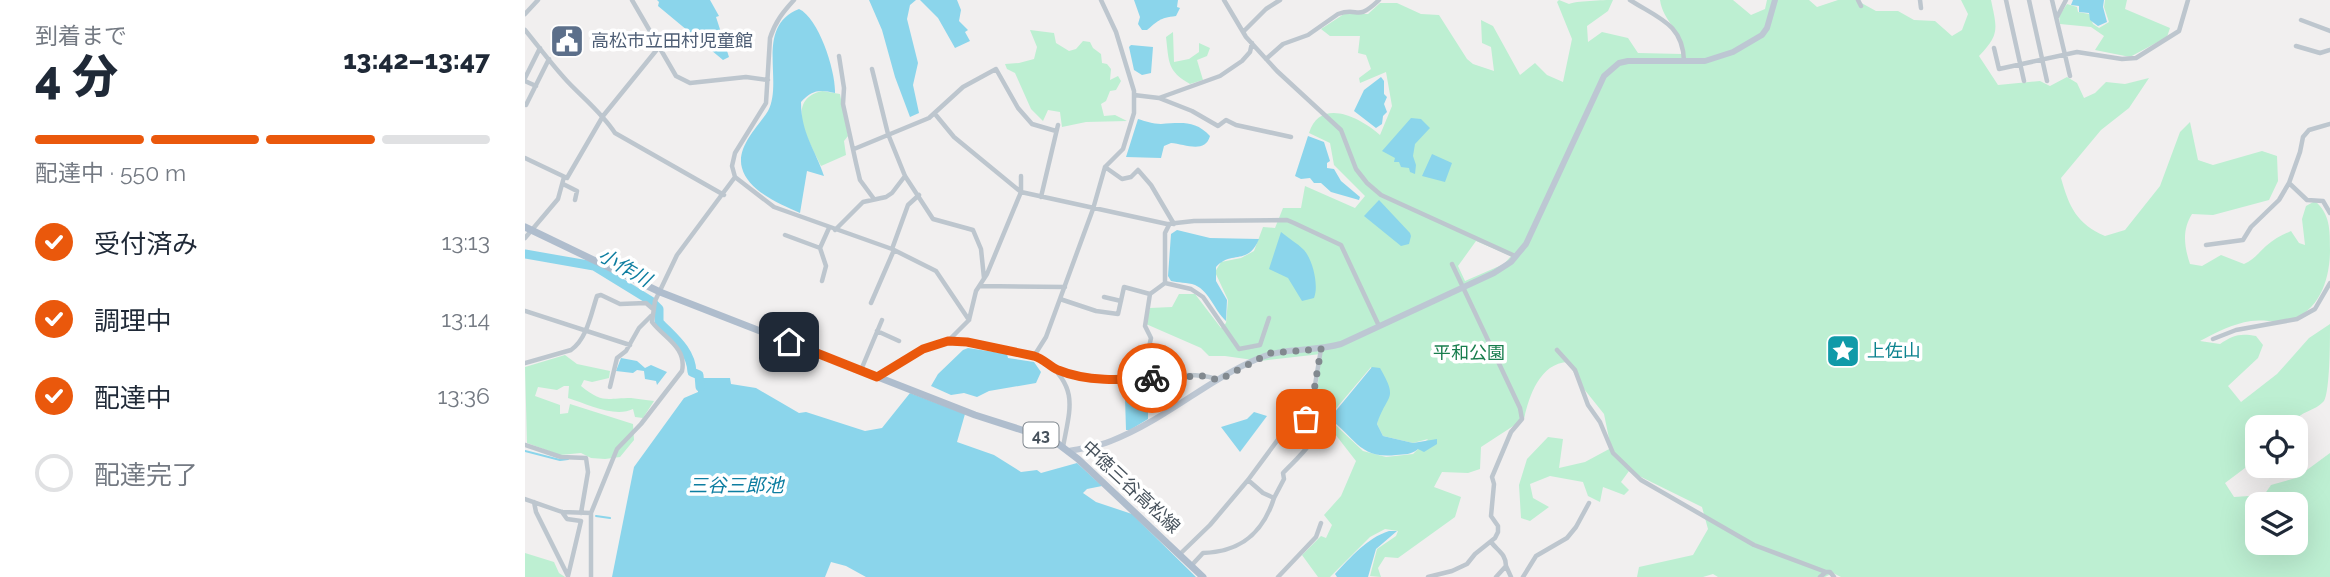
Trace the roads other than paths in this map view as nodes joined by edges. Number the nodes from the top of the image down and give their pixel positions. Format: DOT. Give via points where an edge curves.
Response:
graph roads {
  1 [pos="538,0"];
  2 [pos="632,0"];
  3 [pos="1101,0"];
  4 [pos="1224,0"];
  5 [pos="1280,0"];
  6 [pos="1379,0"];
  7 [pos="1630,0"];
  8 [pos="1775,0"];
  9 [pos="1858,0"];
  10 [pos="1920,0"];
  11 [pos="2006,0"];
  12 [pos="2029,0"];
  13 [pos="2052,0"];
  14 [pos="2066,0"];
  15 [pos="2189,0"];
  16 [pos="792,1"];
  17 [pos="1861,6"];
  18 [pos="1921,8"];
  19 [pos="525,14"];
  20 [pos="2056,18"];
  21 [pos="2301,20"];
  22 [pos="525,30"];
  23 [pos="2330,31"];
  24 [pos="1243,32"];
  25 [pos="1252,43"];
  26 [pos="2296,46"];
  27 [pos="659,47"];
  28 [pos="540,48"];
  29 [pos="1994,48"];
  30 [pos="2330,51"];
  31 [pos="2065,55"];
  32 [pos="839,56"];
  33 [pos="549,59"];
  34 [pos="1266,59"];
  35 [pos="2043,60"];
  36 [pos="1684,61"];
  37 [pos="2020,64"];
  38 [pos="872,69"];
  39 [pos="2070,76"];
  40 [pos="525,79"];
  41 [pos="768,80"];
  42 [pos="2024,81"];
  43 [pos="2047,81"];
  44 [pos="536,86"];
  45 [pos="1134,95"];
  46 [pos="1159,98"];
  47 [pos="526,105"];
  48 [pos="935,114"];
  49 [pos="603,116"];
  50 [pos="2330,124"];
  51 [pos="1058,125"];
  52 [pos="1056,131"];
  53 [pos="888,134"];
  54 [pos="1291,137"];
  55 [pos="854,149"];
  56 [pos="525,158"];
  57 [pos="1105,167"];
  58 [pos="905,176"];
  59 [pos="1021,176"];
  60 [pos="564,177"];
  61 [pos="735,177"];
  62 [pos="2289,183"];
  63 [pos="563,184"];
  64 [pos="1021,192"];
  65 [pos="724,195"];
  66 [pos="919,195"];
  67 [pos="1041,197"];
  68 [pos="874,199"];
  69 [pos="575,200"];
  70 [pos="1093,209"];
  71 [pos="2330,213"];
  72 [pos="1172,224"];
  73 [pos="829,228"];
  74 [pos="528,229"];
  75 [pos="835,230"];
  76 [pos="785,235"];
  77 [pos="525,238"];
  78 [pos="2206,245"];
  79 [pos="820,248"];
  80 [pos="893,250"];
  81 [pos="1516,257"];
  82 [pos="1452,264"];
  83 [pos="984,279"];
  84 [pos="822,281"];
  85 [pos="1165,283"];
  86 [pos="2330,283"];
  87 [pos="979,286"];
  88 [pos="1065,287"];
  89 [pos="1463,287"];
  90 [pos="660,292"];
  91 [pos="1150,293"];
  92 [pos="1104,297"];
  93 [pos="1060,299"];
  94 [pos="1121,301"];
  95 [pos="871,303"];
  96 [pos="654,306"];
  97 [pos="525,311"];
  98 [pos="651,316"];
  99 [pos="1269,318"];
  100 [pos="883,320"];
  101 [pos="969,320"];
  102 [pos="1380,326"];
  103 [pos="586,331"];
  104 [pos="877,331"];
  105 [pos="2213,339"];
  106 [pos="899,341"];
  107 [pos="948,341"];
  108 [pos="630,345"];
  109 [pos="1321,349"];
  110 [pos="1557,350"];
  111 [pos="1034,356"];
  112 [pos="525,363"];
  113 [pos="1056,369"];
  114 [pos="861,371"];
  115 [pos="877,377"];
  116 [pos="1147,378"];
  117 [pos="1219,380"];
  118 [pos="610,387"];
  119 [pos="1295,414"];
  120 [pos="525,445"];
  121 [pos="1066,449"];
  122 [pos="1248,480"];
  123 [pos="1274,498"];
  124 [pos="525,499"];
  125 [pos="534,502"];
  126 [pos="1589,502"];
  127 [pos="562,512"];
  128 [pos="581,513"];
  129 [pos="591,513"];
  130 [pos="1321,523"];
  131 [pos="1491,542"];
  132 [pos="1180,554"];
  133 [pos="1191,566"];
  134 [pos="1506,566"];
  135 [pos="1826,572"];
  136 [pos="1440,576"];
  137 [pos="591,577"];
  138 [pos="1203,577"];
  139 [pos="1278,577"];
  140 [pos="1428,577"];
  141 [pos="1496,577"];
  142 [pos="1511,577"];
  143 [pos="1523,577"];
  144 [pos="1820,577"];
  145 [pos="1834,577"];
  1 -- 19 [label="street"];
  2 -- 27 [label="street"];
  3 -- 45 [label="street" via="1116,32"];
  4 -- 24 [label="street"];
  5 -- 24 [label="street"];
  6 -- 34 [label="street" via="1366,12 1343,11 1308,35 1283,44"];
  7 -- 36 [label="street" via="1674,28 1680,35"];
  8 -- 36 [label="street" via="1767,28 1756,40 1714,59"];
  9 -- 17 [label="street"];
  10 -- 18 [label="street"];
  11 -- 37 [label="street"];
  12 -- 35 [label="street"];
  13 -- 20 [label="street"];
  14 -- 20 [label="street"];
  15 -- 31 [label="street" via="2179,31 2136,58 2077,52"];
  16 -- 41 [label="street" via="770,38"];
  20 -- 31 [label="street"];
  21 -- 23 [label="street"];
  22 -- 28 [label="street"];
  24 -- 25 [label="street"];
  25 -- 34 [label="street"];
  25 -- 46 [label="street" via="1242,61 1220,76"];
  26 -- 30 [label="street"];
  27 -- 41 [label="street" via="676,76 690,83 745,77"];
  27 -- 49 [label="street"];
  28 -- 33 [label="street"];
  28 -- 40 [label="street"];
  29 -- 37 [label="street" via="1999,69"];
  31 -- 35 [label="street"];
  31 -- 39 [label="street"];
  32 -- 55 [label="street" via="843,104"];
  33 -- 44 [label="street"];
  33 -- 49 [label="street"];
  34 -- 81 [label="street" via="1341,130 1356,169 1373,189"];
  35 -- 37 [label="street"];
  35 -- 43 [label="street"];
  36 -- 81 [label="street" via="1628,61 1604,76"];
  37 -- 42 [label="street"];
  38 -- 53 [label="street"];
  40 -- 44 [label="street"];
  41 -- 61 [label="street" via="764,108 735,153"];
  44 -- 47 [label="street"];
  45 -- 46 [label="street"];
  45 -- 57 [label="street" via="1135,113 1123,149"];
  46 -- 54 [label="street" via="1218,126 1226,120"];
  48 -- 52 [label="street" via="963,87 996,69 1032,124"];
  48 -- 53 [label="street"];
  48 -- 64 [label="street" via="954,137"];
  49 -- 60 [label="street"];
  49 -- 65 [label="street" via="615,133"];
  50 -- 62 [label="street" via="2309,130 2303,137"];
  51 -- 52 [label="street"];
  52 -- 67 [label="street"];
  53 -- 55 [label="street"];
  53 -- 58 [label="street"];
  55 -- 68 [label="street" via="860,180"];
  56 -- 60 [label="street"];
  57 -- 70 [label="street"];
  57 -- 72 [label="street" via="1122,179 1138,170"];
  58 -- 66 [label="street"];
  58 -- 68 [label="street" via="892,193"];
  59 -- 64 [label="street"];
  60 -- 63 [label="street"];
  61 -- 65 [label="street"];
  61 -- 73 [label="street" via="774,207"];
  62 -- 71 [label="street" via="2307,200 2323,201"];
  62 -- 78 [label="street" via="2243,240"];
  63 -- 69 [label="street" via="577,191"];
  63 -- 74 [label="street" via="554,205"];
  64 -- 67 [label="street"];
  64 -- 83 [label="street"];
  65 -- 90 [label="street" via="677,255"];
  66 -- 80 [label="street" via="908,205"];
  66 -- 83 [label="street" via="936,222 973,230 981,249"];
  67 -- 70 [label="street"];
  68 -- 75 [label="street" via="855,208"];
  70 -- 72 [label="street"];
  70 -- 88 [label="street"];
  72 -- 85 [label="street" via="1165,233"];
  72 -- 102 [label="street" via="1287,220 1341,245"];
  73 -- 75 [label="street"];
  73 -- 79 [label="street"];
  74 -- 77 [label="street"];
  74 -- 90 [label="main road, 中徳三谷高松線 / 43"];
  75 -- 80 [label="street"];
  76 -- 79 [label="street"];
  79 -- 84 [label="street" via="826,266"];
  80 -- 95 [label="street"];
  80 -- 101 [label="street" via="936,271"];
  81 -- 89 [label="street"];
  82 -- 89 [label="street"];
  83 -- 87 [label="street"];
  85 -- 91 [label="street"];
  85 -- 99 [label="street" via="1203,297 1239,349 1260,345"];
  86 -- 105 [label="street" via="2315,309 2297,319"];
  87 -- 88 [label="street"];
  87 -- 101 [label="street"];
  88 -- 93 [label="street"];
  89 -- 102 [label="street"];
  89 -- 131 [label="street" via="1522,414 1492,477 1491,516 1499,532"];
  90 -- 96 [label="street"];
  90 -- 114 [label="main road, 中徳三谷高松線 / 43"];
  91 -- 94 [label="street" via="1124,287"];
  91 -- 116 [label="street" via="1145,326 1151,338"];
  92 -- 94 [label="street"];
  93 -- 94 [label="street" via="1110,314 1118,314"];
  93 -- 111 [label="street"];
  96 -- 98 [label="street"];
  96 -- 103 [label="street" via="620,304 597,296"];
  97 -- 103 [label="street"];
  98 -- 108 [label="street"];
  98 -- 129 [label="street" via="681,353 681,370 617,449"];
  100 -- 104 [label="street"];
  101 -- 107 [label="street"];
  102 -- 109 [label="street"];
  103 -- 108 [label="street"];
  103 -- 112 [label="street" via="571,350"];
  104 -- 106 [label="street"];
  104 -- 114 [label="street"];
  107 -- 111 [label="street"];
  107 -- 115 [label="street" via="923,349"];
  108 -- 118 [label="street" via="617,358"];
  109 -- 117 [label="street" via="1270,353"];
  109 -- 119 [label="street" via="1314,391"];
  110 -- 135 [label="street" via="1575,370 1613,453 1641,480 1753,545"];
  111 -- 113 [label="street"];
  113 -- 116 [label="street" via="1093,379"];
  113 -- 121 [label="street" via="1072,401"];
  114 -- 115 [label="main road, 中徳三谷高松線 / 43"];
  115 -- 121 [label="main road, 中徳三谷高松線 / 43" via="1046,437"];
  116 -- 117 [label="street" via="1203,376"];
  117 -- 121 [label="street" via="1127,434 1097,446"];
  119 -- 122 [label="street"];
  119 -- 123 [label="street" via="1319,419 1318,429 1309,447 1283,473"];
  120 -- 128 [label="street" via="561,457 586,458"];
  121 -- 132 [label="main road, 中徳三谷高松線 / 43"];
  122 -- 123 [label="street"];
  122 -- 132 [label="street"];
  123 -- 133 [label="street" via="1265,522 1255,533 1222,552 1203,553"];
  124 -- 125 [label="street"];
  125 -- 127 [label="street"];
  125 -- 127 [label="street" via="568,576 581,521 567,519"];
  126 -- 143 [label="street" via="1567,538 1536,556"];
  127 -- 128 [label="street"];
  128 -- 129 [label="street"];
  129 -- 137 [label="street"];
  130 -- 139 [label="street" via="1316,537"];
  131 -- 134 [label="street" via="1505,556"];
  131 -- 136 [label="street" via="1467,564"];
  132 -- 133 [label="main road, 中徳三谷高松線 / 43"];
  133 -- 138 [label="main road, 中徳三谷高松線 / 43"];
  134 -- 141 [label="street"];
  134 -- 142 [label="street"];
  135 -- 144 [label="street"];
  135 -- 145 [label="street"];
  136 -- 140 [label="street"];
}
